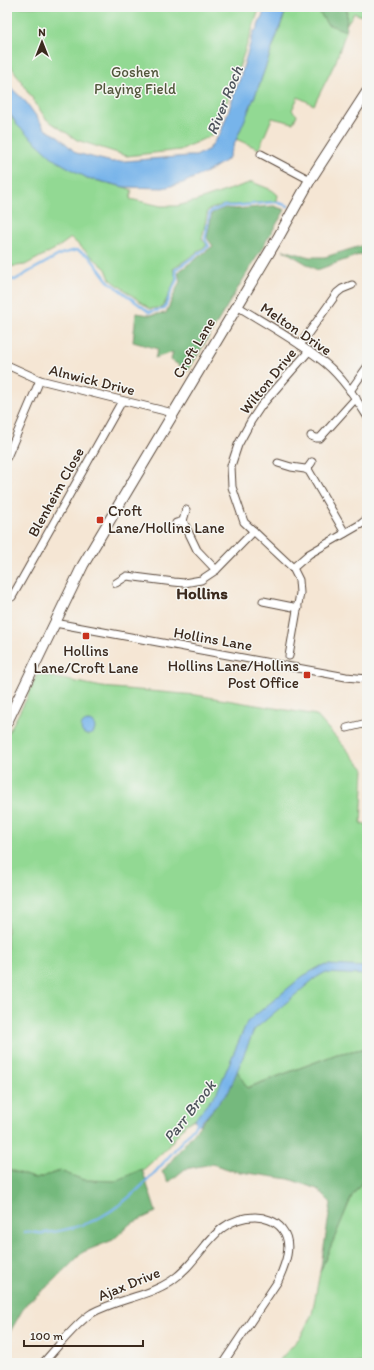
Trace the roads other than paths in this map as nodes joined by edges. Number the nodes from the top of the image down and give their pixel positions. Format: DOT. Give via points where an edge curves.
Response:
graph roads {
  1 [pos="367,92"];
  2 [pos="261,154"];
  3 [pos="310,180"];
  4 [pos="352,285"];
  5 [pos="237,306"];
  6 [pos="300,345"];
  7 [pos="309,352"];
  8 [pos="7,365"];
  9 [pos="367,366"];
  10 [pos="40,380"];
  11 [pos="350,391"];
  12 [pos="356,398"];
  13 [pos="122,401"];
  14 [pos="173,413"];
  15 [pos="367,416"];
  16 [pos="311,436"];
  17 [pos="7,457"];
  18 [pos="312,462"];
  19 [pos="278,463"];
  20 [pos="307,469"];
  21 [pos="186,510"];
  22 [pos="367,519"];
  23 [pos="254,531"];
  24 [pos="345,534"];
  25 [pos="293,568"];
  26 [pos="216,570"];
  27 [pos="116,583"];
  28 [pos="12,597"];
  29 [pos="264,601"];
  30 [pos="298,608"];
  31 [pos="55,623"];
  32 [pos="289,656"];
  33 [pos="367,679"];
  34 [pos="7,722"];
  35 [pos="367,723"];
  36 [pos="347,728"];
  37 [pos="43,1363"];
  38 [pos="223,1363"];
  1 -- 3 [label="street, Croft Lane"];
  2 -- 3 [label="street"];
  3 -- 5 [label="street, Croft Lane"];
  4 -- 6 [label="street" via="337,293"];
  5 -- 6 [label="street, Melton Drive"];
  5 -- 14 [label="street, Croft Lane"];
  6 -- 7 [label="street, Melton Drive"];
  7 -- 11 [label="street, Melton Drive" via="332,370"];
  7 -- 23 [label="street, Wilton Drive" via="261,406 233,456 231,476 235,497 244,522"];
  8 -- 10 [label="street, Alnwick Drive"];
  9 -- 11 [label="street"];
  10 -- 13 [label="street, Alnwick Drive"];
  10 -- 17 [label="street"];
  11 -- 12 [label="street, Melton Drive"];
  12 -- 15 [label="street, Melton Drive"];
  12 -- 16 [label="street" via="320,438"];
  13 -- 14 [label="street, Alnwick Drive"];
  13 -- 28 [label="street, Blenheim Close"];
  14 -- 31 [label="street, Croft Lane" via="83,565"];
  18 -- 20 [label="street"];
  19 -- 20 [label="street"];
  20 -- 24 [label="street"];
  21 -- 26 [label="street" via="179,522 197,550"];
  22 -- 24 [label="street"];
  23 -- 25 [label="street, Wilton Drive"];
  23 -- 26 [label="street"];
  24 -- 25 [label="street" via="309,554"];
  25 -- 30 [label="street" via="299,580"];
  26 -- 27 [label="street" via="195,582 127,576"];
  29 -- 30 [label="street"];
  30 -- 32 [label="street"];
  31 -- 33 [label="street, Hollins Lane"];
  31 -- 34 [label="street, Croft Lane"];
  35 -- 36 [label="street"];
  37 -- 38 [label="street, Ajax Drive" via="85,1318 156,1290 185,1270 226,1224 237,1219 259,1217 280,1226 286,1237 287,1253 283,1270"];
}
